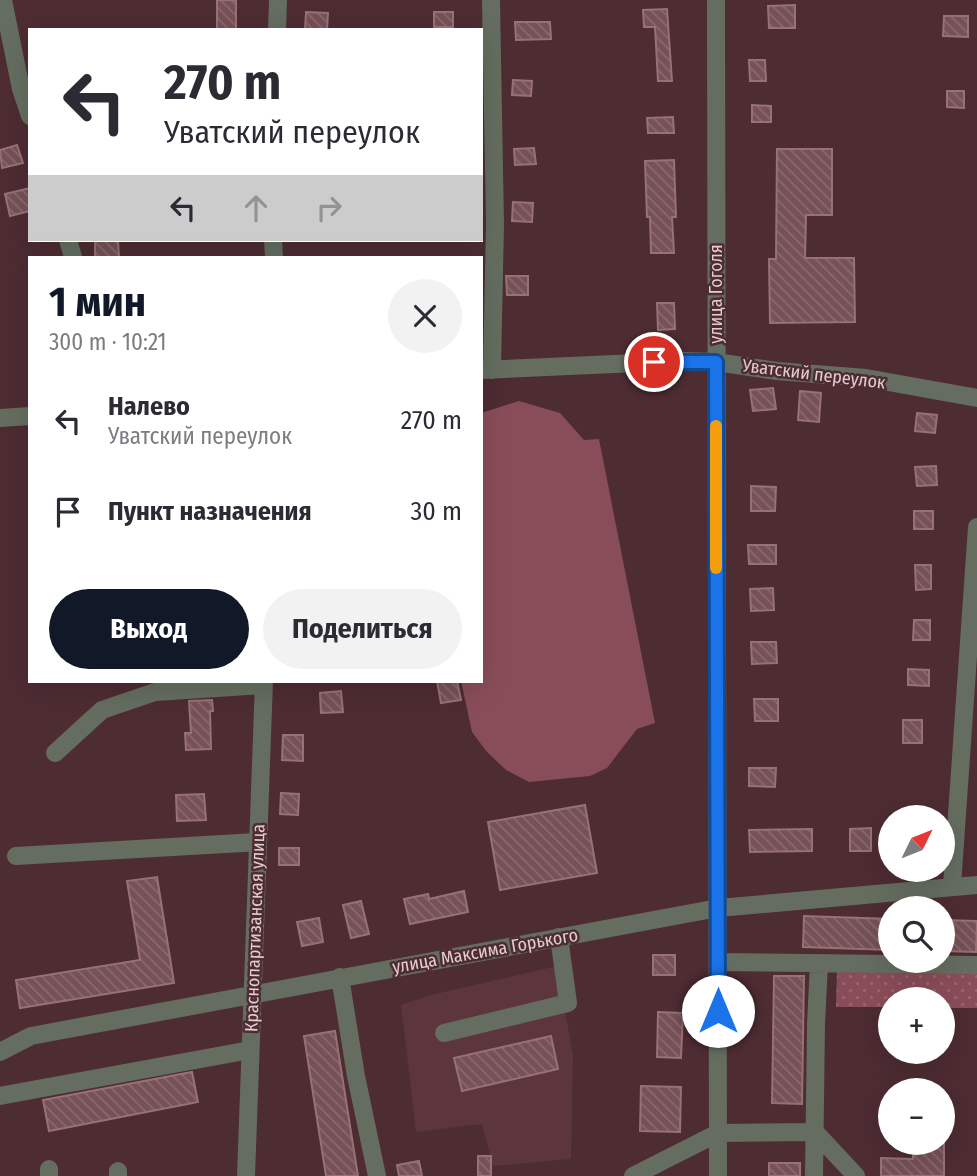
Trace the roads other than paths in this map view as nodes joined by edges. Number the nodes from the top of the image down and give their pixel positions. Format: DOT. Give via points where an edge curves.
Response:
graph roads {
  1 [pos="3,0"];
  2 [pos="278,0"];
  3 [pos="491,0"];
  4 [pos="716,0"];
  5 [pos="277,28"];
  6 [pos="28,110"];
  7 [pos="716,362"];
  8 [pos="487,370"];
  9 [pos="977,398"];
  10 [pos="28,416"];
  11 [pos="0,418"];
  12 [pos="977,527"];
  13 [pos="264,683"];
  14 [pos="55,753"];
  15 [pos="258,842"];
  16 [pos="16,856"];
  17 [pos="977,885"];
  18 [pos="952,886"];
  19 [pos="718,908"];
  20 [pos="559,937"];
  21 [pos="718,962"];
  22 [pos="819,963"];
  23 [pos="977,965"];
  24 [pos="340,977"];
  25 [pos="252,993"];
  26 [pos="444,1033"];
  27 [pos="250,1050"];
  28 [pos="0,1052"];
  29 [pos="0,1096"];
  30 [pos="815,1132"];
  31 [pos="718,1133"];
  32 [pos="246,1176"];
  33 [pos="377,1176"];
  34 [pos="633,1176"];
  35 [pos="718,1176"];
  36 [pos="814,1176"];
  37 [pos="856,1176"];
  1 -- 6 [label="street"];
  2 -- 5 [label="street"];
  3 -- 8 [label="street" via="495,224"];
  4 -- 7 [label="street, улица Гоголя"];
  7 -- 8 [label="street, Уватский переулок"];
  7 -- 9 [label="street, Уватский переулок" via="866,378"];
  7 -- 19 [label="street, улица Гоголя"];
  10 -- 11 [label="street"];
  12 -- 18 [label="street"];
  13 -- 14 [label="street" via="156,692 129,701 103,710"];
  13 -- 15 [label="street, Краснопартизанская улица"];
  15 -- 16 [label="street"];
  15 -- 25 [label="street, Краснопартизанская улица"];
  17 -- 18 [label="street, улица Максима Горького"];
  18 -- 19 [label="street, улица Максима Горького"];
  19 -- 20 [label="street, улица Максима Горького"];
  19 -- 21 [label="street, улица Гоголя"];
  20 -- 24 [label="street, улица Максима Горького"];
  20 -- 26 [label="street" via="568,1003"];
  21 -- 22 [label="street"];
  21 -- 31 [label="street, улица Гоголя"];
  22 -- 23 [label="street"];
  22 -- 30 [label="street"];
  24 -- 25 [label="street, улица Максима Горького"];
  24 -- 33 [label="street"];
  25 -- 27 [label="street, Краснопартизанская улица"];
  25 -- 28 [label="street, улица Максима Горького" via="32,1036"];
  27 -- 29 [label="street"];
  27 -- 32 [label="street, Краснопартизанская улица"];
  30 -- 31 [label="street"];
  30 -- 36 [label="street"];
  30 -- 37 [label="street"];
  31 -- 34 [label="street"];
  31 -- 35 [label="street, улица Гоголя"];
}
